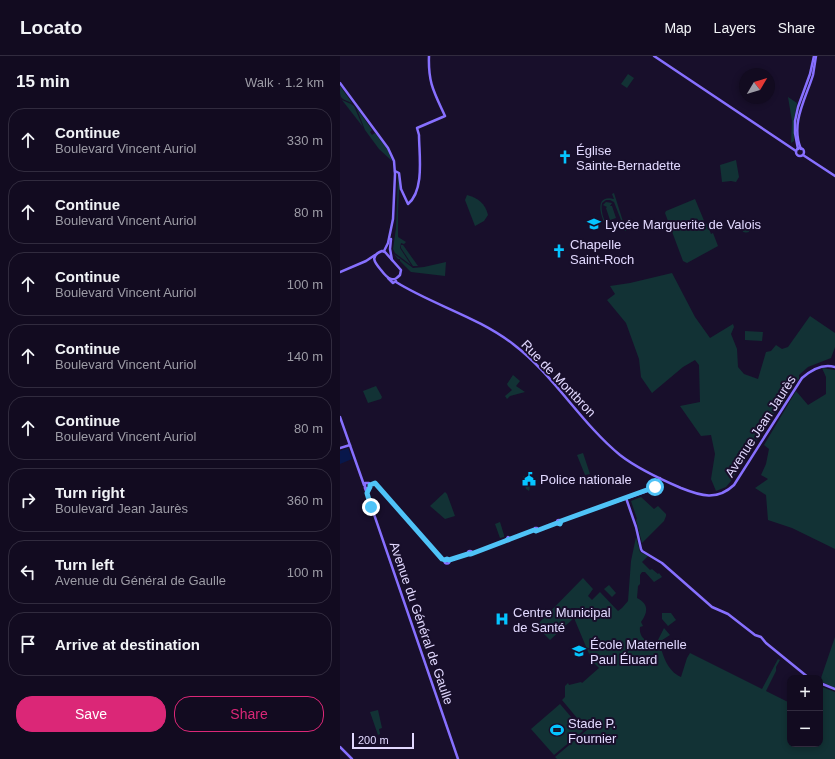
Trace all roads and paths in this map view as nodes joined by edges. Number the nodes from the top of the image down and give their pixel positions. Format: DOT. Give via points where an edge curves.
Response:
graph roads {
  1 [pos="429,56"];
  2 [pos="654,56"];
  3 [pos="815,56"];
  4 [pos="340,83"];
  5 [pos="798,149"];
  6 [pos="803,155"];
  7 [pos="396,171"];
  8 [pos="835,176"];
  9 [pos="384,251"];
  10 [pos="379,252"];
  11 [pos="392,260"];
  12 [pos="366,261"];
  13 [pos="375,263"];
  14 [pos="340,272"];
  15 [pos="386,276"];
  16 [pos="395,281"];
  17 [pos="835,367"];
  18 [pos="340,417"];
  19 [pos="350,445"];
  20 [pos="340,448"];
  21 [pos="660,478"];
  22 [pos="666,481"];
  23 [pos="365,485"];
  24 [pos="370,486"];
  25 [pos="655,487"];
  26 [pos="367,493"];
  27 [pos="702,494"];
  28 [pos="626,498"];
  29 [pos="805,675"];
  30 [pos="823,684"];
  31 [pos="835,689"];
  32 [pos="340,747"];
  33 [pos="352,759"];
  34 [pos="458,759"];
  1 -- 7 [label="main road" via="432,87 445,116 417,128 419,183 412,201 408,204 401,189 399,173"];
  2 -- 5 [label="main road"];
  3 -- 5 [label="main road" via="813,74 799,118"];
  4 -- 7 [label="main road" via="388,148"];
  5 -- 6 [label="main road" via="804,151"];
  5 -- 6 [label="main road" via="797,156"];
  6 -- 8 [label="main road"];
  7 -- 9 [label="main road" via="392,225"];
  7 -- 11 [label="main road" via="390,249"];
  9 -- 10 [label="main road"];
  9 -- 11 [label="main road"];
  10 -- 12 [label="main road"];
  10 -- 13 [label="main road" via="374,258"];
  11 -- 16 [label="main road" via="401,270"];
  12 -- 13 [label="main road"];
  12 -- 14 [label="main road"];
  13 -- 15 [label="main road"];
  15 -- 16 [label="main road"];
  15 -- 16 [label="main road"];
  16 -- 21 [label="main road, Rue de Montbron" via="513,344 535,364 611,446 633,464"];
  17 -- 27 [label="main road, Avenue Jean Jaurès" via="822,366 802,378 734,485 727,492"];
  18 -- 19 [label="main road, Avenue du Général de Gaulle"];
  19 -- 20 [label="main road"];
  19 -- 23 [label="main road, Avenue du Général de Gaulle"];
  21 -- 22 [label="main road, Rue de Montbron"];
  21 -- 25 [label="main road"];
  22 -- 25 [label="main road"];
  22 -- 27 [label="main road, Rue de Montbron"];
  23 -- 24 [label="main road"];
  23 -- 24 [label="main road" via="369,482"];
  23 -- 26 [label="main road, Avenue du Général de Gaulle"];
  24 -- 26 [label="main road"];
  24 -- 28 [label="main road" via="375,483 445,560 470,555 472,552 557,522 560,524 561,521"];
  25 -- 28 [label="main road"];
  26 -- 34 [label="main road, Avenue du Général de Gaulle"];
  28 -- 29 [label="main road" via="641,549 662,563 712,607 728,614 761,637"];
  30 -- 31 [label="main road"];
  32 -- 33 [label="main road"];
}
